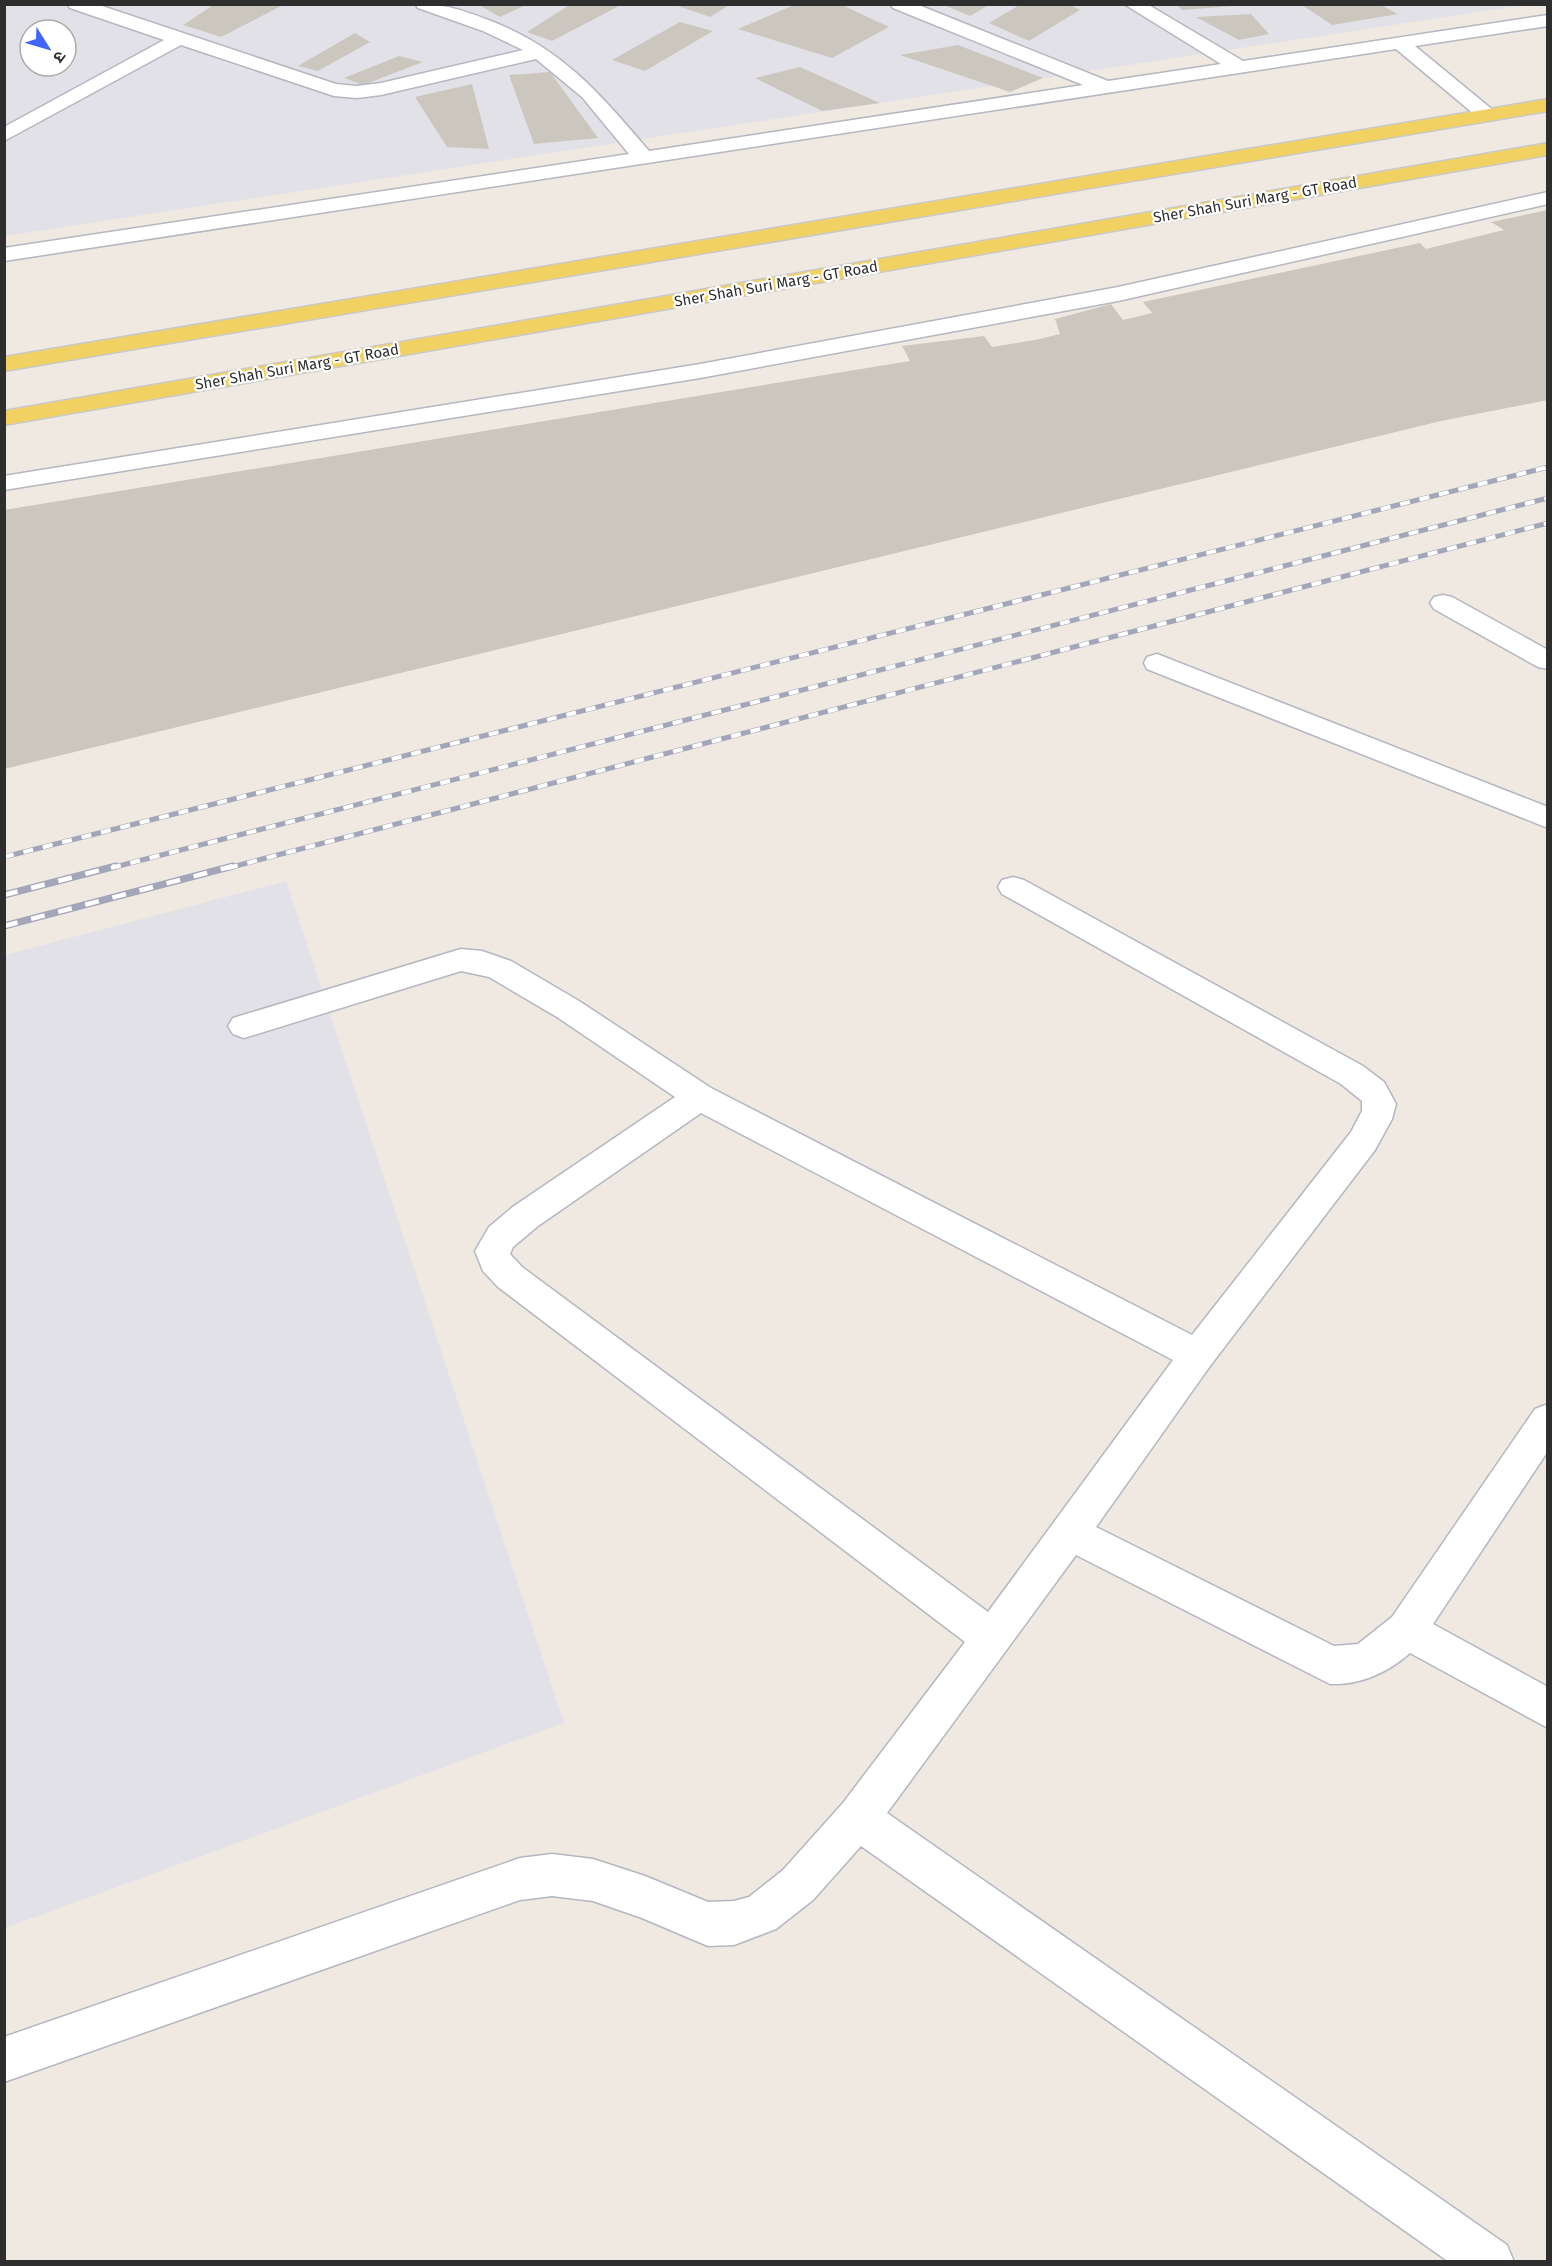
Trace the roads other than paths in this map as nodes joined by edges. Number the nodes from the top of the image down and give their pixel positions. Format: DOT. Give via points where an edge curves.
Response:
graph roads {
  1 [pos="76,4"];
  2 [pos="424,4"];
  3 [pos="899,4"];
  4 [pos="1133,4"];
  5 [pos="1548,20"];
  6 [pos="177,40"];
  7 [pos="1400,43"];
  8 [pos="540,52"];
  9 [pos="1240,67"];
  10 [pos="1107,87"];
  11 [pos="1548,105"];
  12 [pos="1487,115"];
  13 [pos="9,128"];
  14 [pos="1548,149"];
  15 [pos="644,158"];
  16 [pos="1548,198"];
  17 [pos="4,255"];
  18 [pos="4,364"];
  19 [pos="4,418"];
  20 [pos="4,483"];
  21 [pos="1443,603"];
  22 [pos="1548,661"];
  23 [pos="1157,663"];
  24 [pos="1548,818"];
  25 [pos="1013,887"];
  26 [pos="244,1026"];
  27 [pos="699,1097"];
  28 [pos="1197,1355"];
  29 [pos="1548,1420"];
  30 [pos="1070,1533"];
  31 [pos="1406,1630"];
  32 [pos="991,1638"];
  33 [pos="1548,1709"];
  34 [pos="858,1818"];
  35 [pos="4,2060"];
  36 [pos="1490,2262"];
  1 -- 6 [label="street"];
  2 -- 8 [label="street" via="481,24"];
  3 -- 10 [label="street"];
  4 -- 9 [label="street"];
  5 -- 7 [label="street"];
  6 -- 8 [label="street" via="334,90 357,92"];
  6 -- 13 [label="street"];
  7 -- 9 [label="street"];
  7 -- 12 [label="street"];
  8 -- 15 [label="street" via="570,75"];
  9 -- 10 [label="street"];
  10 -- 15 [label="street"];
  11 -- 12 [label="main road"];
  12 -- 18 [label="main road"];
  14 -- 19 [label="main road, Sher Shah Suri Marg - GT Road"];
  15 -- 17 [label="street"];
  16 -- 20 [label="street" via="1118,294 700,371"];
  21 -- 22 [label="street"];
  23 -- 24 [label="street"];
  25 -- 28 [label="street" via="1352,1076 1379,1097 1376,1119 1363,1140"];
  26 -- 27 [label="street" via="461,960 482,962 568,1009"];
  27 -- 28 [label="street"];
  27 -- 32 [label="street" via="526,1216 501,1237 492,1251 495,1262"];
  28 -- 30 [label="street"];
  29 -- 31 [label="street"];
  30 -- 31 [label="street" via="1330,1665 1358,1665 1372,1659"];
  30 -- 32 [label="street"];
  31 -- 33 [label="street"];
  32 -- 34 [label="street"];
  34 -- 35 [label="street" via="798,1885 761,1914 734,1923 708,1924 593,1880 552,1875 520,1878"];
  34 -- 36 [label="street"];
}
